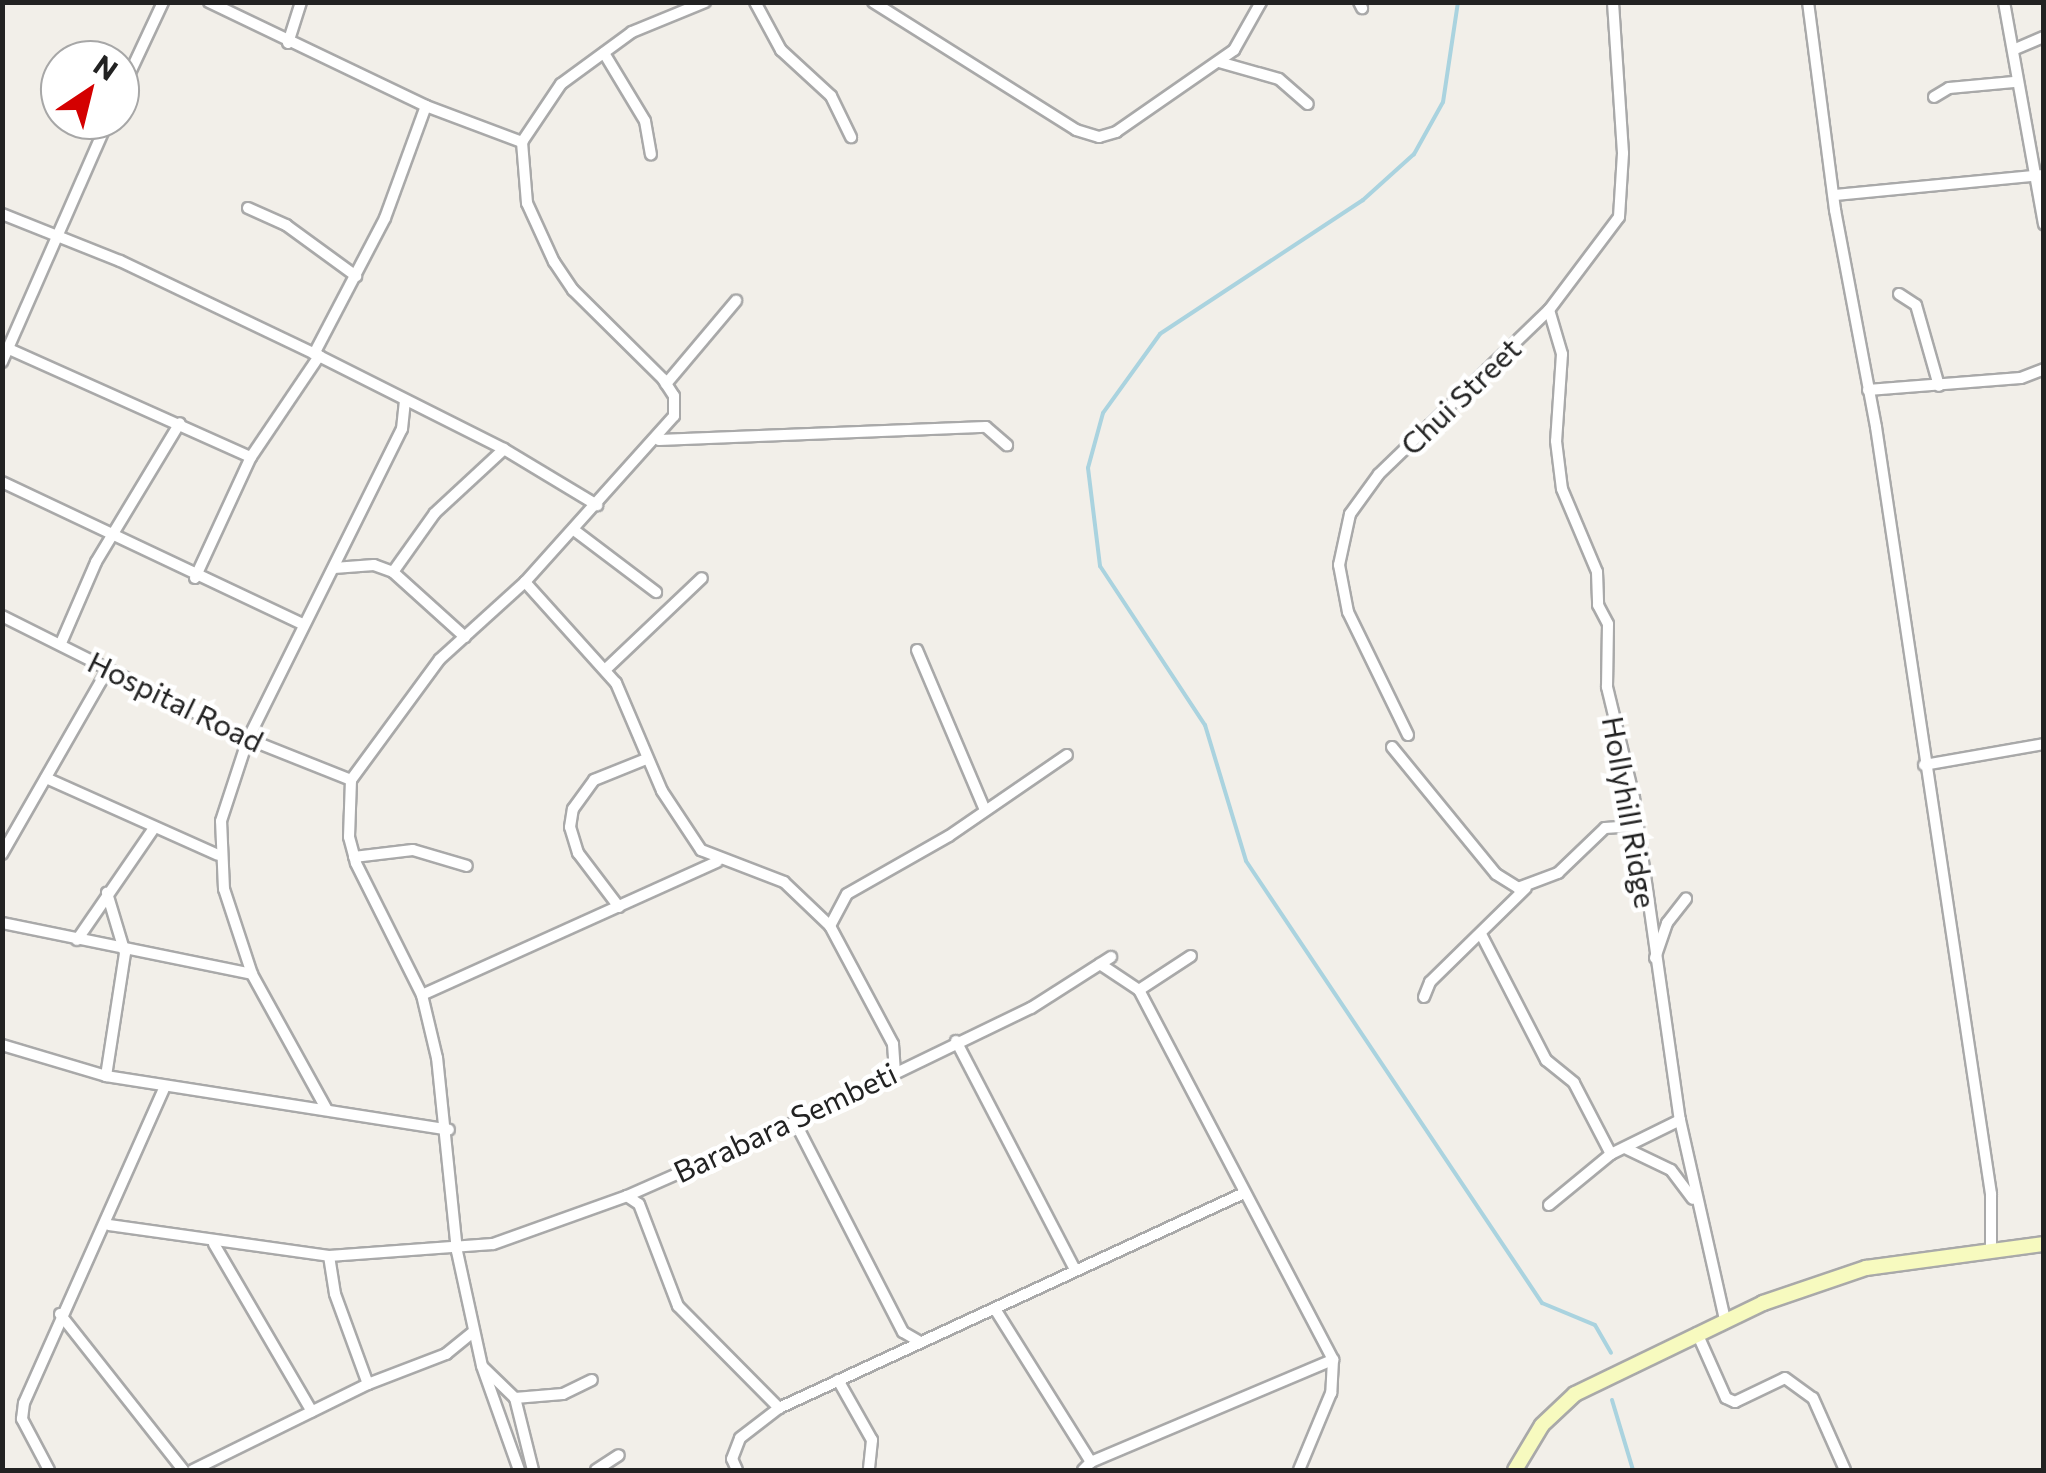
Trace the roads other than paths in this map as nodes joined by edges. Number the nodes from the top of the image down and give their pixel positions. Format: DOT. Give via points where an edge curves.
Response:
graph roads {
  1 [pos="163,2"];
  2 [pos="209,2"];
  3 [pos="301,2"];
  4 [pos="704,2"];
  5 [pos="755,2"];
  6 [pos="873,2"];
  7 [pos="1261,2"];
  8 [pos="1613,2"];
  9 [pos="1808,2"];
  10 [pos="2004,2"];
  11 [pos="2044,38"];
  12 [pos="288,42"];
  13 [pos="2013,50"];
  14 [pos="140,51"];
  15 [pos="604,53"];
  16 [pos="1219,62"];
  17 [pos="2014,82"];
  18 [pos="1934,97"];
  19 [pos="1308,104"];
  20 [pos="426,106"];
  21 [pos="851,137"];
  22 [pos="99,140"];
  23 [pos="522,142"];
  24 [pos="651,154"];
  25 [pos="2039,176"];
  26 [pos="1835,196"];
  27 [pos="248,208"];
  28 [pos="2,214"];
  29 [pos="2044,224"];
  30 [pos="53,239"];
  31 [pos="356,276"];
  32 [pos="1899,294"];
  33 [pos="736,301"];
  34 [pos="1548,310"];
  35 [pos="8,349"];
  36 [pos="317,355"];
  37 [pos="2,362"];
  38 [pos="2044,369"];
  39 [pos="666,384"];
  40 [pos="1938,386"];
  41 [pos="1868,390"];
  42 [pos="405,400"];
  43 [pos="180,423"];
  44 [pos="658,440"];
  45 [pos="1007,445"];
  46 [pos="504,449"];
  47 [pos="252,457"];
  48 [pos="2,482"];
  49 [pos="597,506"];
  50 [pos="574,530"];
  51 [pos="114,538"];
  52 [pos="334,568"];
  53 [pos="393,572"];
  54 [pos="195,578"];
  55 [pos="702,578"];
  56 [pos="525,582"];
  57 [pos="656,592"];
  58 [pos="2,616"];
  59 [pos="302,624"];
  60 [pos="465,637"];
  61 [pos="61,643"];
  62 [pos="918,650"];
  63 [pos="108,669"];
  64 [pos="606,669"];
  65 [pos="1408,734"];
  66 [pos="248,739"];
  67 [pos="2044,744"];
  68 [pos="1392,747"];
  69 [pos="1067,756"];
  70 [pos="646,759"];
  71 [pos="1924,765"];
  72 [pos="46,778"];
  73 [pos="351,780"];
  74 [pos="985,810"];
  75 [pos="1634,826"];
  76 [pos="154,828"];
  77 [pos="2,854"];
  78 [pos="218,856"];
  79 [pos="354,857"];
  80 [pos="717,862"];
  81 [pos="467,866"];
  82 [pos="1526,888"];
  83 [pos="108,893"];
  84 [pos="1686,899"];
  85 [pos="619,906"];
  86 [pos="2,923"];
  87 [pos="830,926"];
  88 [pos="1482,936"];
  89 [pos="77,940"];
  90 [pos="126,953"];
  91 [pos="1190,956"];
  92 [pos="1112,957"];
  93 [pos="1655,958"];
  94 [pos="1100,964"];
  95 [pos="252,974"];
  96 [pos="1140,990"];
  97 [pos="422,995"];
  98 [pos="1424,997"];
  99 [pos="956,1041"];
  100 [pos="2,1045"];
  101 [pos="895,1070"];
  102 [pos="106,1076"];
  103 [pos="165,1086"];
  104 [pos="327,1110"];
  105 [pos="1680,1120"];
  106 [pos="795,1122"];
  107 [pos="448,1130"];
  108 [pos="1624,1148"];
  109 [pos="1610,1154"];
  110 [pos="1244,1194"];
  111 [pos="627,1196"];
  112 [pos="1549,1204"];
  113 [pos="1697,1205"];
  114 [pos="108,1225"];
  115 [pos="214,1244"];
  116 [pos="2044,1244"];
  117 [pos="457,1251"];
  118 [pos="1991,1252"];
  119 [pos="329,1256"];
  120 [pos="1075,1270"];
  121 [pos="995,1309"];
  122 [pos="60,1314"];
  123 [pos="1725,1320"];
  124 [pos="473,1332"];
  125 [pos="1698,1333"];
  126 [pos="920,1342"];
  127 [pos="1334,1360"];
  128 [pos="482,1366"];
  129 [pos="592,1380"];
  130 [pos="838,1380"];
  131 [pos="368,1384"];
  132 [pos="515,1398"];
  133 [pos="779,1408"];
  134 [pos="312,1412"];
  135 [pos="619,1456"];
  136 [pos="1087,1466"];
  137 [pos="50,1470"];
  138 [pos="183,1470"];
  139 [pos="193,1470"];
  140 [pos="520,1470"];
  141 [pos="533,1470"];
  142 [pos="596,1470"];
  143 [pos="737,1470"];
  144 [pos="870,1470"];
  145 [pos="1299,1470"];
  146 [pos="1514,1470"];
  147 [pos="1845,1470"];
  1 -- 14 [label="street"];
  2 -- 12 [label="street"];
  3 -- 12 [label="street"];
  4 -- 15 [label="street" via="632,32"];
  5 -- 21 [label="street" via="781,50 831,96"];
  6 -- 16 [label="street" via="1076,130 1099,136 1116,132"];
  7 -- 16 [label="street" via="1246,35"];
  8 -- 34 [label="street, Chui Street" via="1618,217"];
  9 -- 26 [label="street"];
  10 -- 13 [label="street"];
  11 -- 13 [label="street"];
  12 -- 20 [label="street"];
  13 -- 17 [label="street"];
  15 -- 23 [label="street" via="561,84"];
  15 -- 24 [label="street" via="645,121"];
  16 -- 19 [label="street" via="1279,78"];
  17 -- 18 [label="street" via="1949,88"];
  17 -- 25 [label="street"];
  20 -- 23 [label="street"];
  20 -- 31 [label="street"];
  22 -- 30 [label="street"];
  23 -- 39 [label="street" via="527,203 554,262"];
  25 -- 26 [label="street"];
  25 -- 29 [label="street"];
  26 -- 41 [label="street"];
  27 -- 31 [label="street" via="286,225"];
  28 -- 30 [label="street"];
  30 -- 35 [label="street"];
  30 -- 36 [label="street" via="120,261"];
  31 -- 36 [label="street"];
  32 -- 40 [label="street" via="1916,305"];
  33 -- 39 [label="street"];
  34 -- 65 [label="street, Chui Street" via="1379,474 1350,514 1338,565 1348,612"];
  34 -- 75 [label="street, Hollyhill Ridge" via="1562,354 1556,441 1562,490 1597,572 1598,605 1608,624 1607,686"];
  35 -- 37 [label="street"];
  35 -- 43 [label="street"];
  36 -- 42 [label="street"];
  36 -- 47 [label="street"];
  38 -- 40 [label="street" via="2022,378"];
  39 -- 44 [label="street" via="674,416"];
  40 -- 41 [label="street"];
  41 -- 71 [label="street"];
  42 -- 46 [label="street"];
  42 -- 52 [label="street" via="402,428"];
  43 -- 47 [label="street"];
  43 -- 51 [label="street"];
  44 -- 45 [label="street" via="986,427"];
  44 -- 49 [label="street"];
  46 -- 49 [label="street"];
  46 -- 53 [label="street" via="435,513"];
  47 -- 54 [label="street"];
  48 -- 51 [label="street"];
  49 -- 50 [label="street"];
  50 -- 56 [label="street"];
  50 -- 57 [label="street"];
  51 -- 54 [label="street"];
  51 -- 61 [label="street"];
  52 -- 53 [label="street" via="374,565"];
  52 -- 59 [label="street"];
  53 -- 60 [label="street"];
  54 -- 59 [label="street"];
  55 -- 64 [label="street"];
  56 -- 60 [label="street"];
  56 -- 64 [label="street"];
  58 -- 61 [label="street, Hospital Road"];
  59 -- 66 [label="street"];
  60 -- 73 [label="street" via="440,660"];
  61 -- 63 [label="street, Hospital Road"];
  62 -- 74 [label="street"];
  63 -- 66 [label="street, Hospital Road"];
  63 -- 72 [label="street"];
  64 -- 70 [label="street"];
  66 -- 73 [label="street, Hospital Road"];
  66 -- 78 [label="street" via="221,821"];
  67 -- 71 [label="street"];
  68 -- 82 [label="street" via="1496,874"];
  69 -- 74 [label="street"];
  70 -- 80 [label="street" via="701,850"];
  70 -- 85 [label="street" via="594,780 573,810 578,853"];
  71 -- 118 [label="street" via="1991,1194"];
  72 -- 76 [label="street"];
  72 -- 77 [label="street"];
  73 -- 79 [label="street"];
  74 -- 87 [label="street" via="847,894"];
  75 -- 82 [label="street" via="1604,828 1558,873"];
  75 -- 93 [label="street, Hollyhill Ridge"];
  76 -- 78 [label="street"];
  76 -- 83 [label="street"];
  78 -- 95 [label="street"];
  79 -- 81 [label="street" via="413,850"];
  79 -- 97 [label="street"];
  80 -- 85 [label="street"];
  80 -- 87 [label="street" via="784,882"];
  82 -- 88 [label="street"];
  83 -- 89 [label="street"];
  83 -- 90 [label="street"];
  84 -- 93 [label="street"];
  85 -- 97 [label="street"];
  86 -- 89 [label="street"];
  87 -- 101 [label="street" via="893,1044"];
  88 -- 98 [label="street" via="1430,982"];
  88 -- 109 [label="street" via="1546,1060 1574,1084"];
  89 -- 90 [label="street"];
  90 -- 95 [label="street"];
  90 -- 102 [label="street"];
  91 -- 96 [label="street"];
  92 -- 94 [label="street, Barabara Sembeti"];
  93 -- 105 [label="street, Hollyhill Ridge"];
  94 -- 96 [label="street"];
  94 -- 99 [label="street, Barabara Sembeti" via="1031,1008"];
  95 -- 104 [label="street"];
  96 -- 110 [label="street"];
  97 -- 107 [label="street"];
  99 -- 101 [label="street, Barabara Sembeti"];
  99 -- 120 [label="street"];
  100 -- 102 [label="street"];
  101 -- 106 [label="street, Barabara Sembeti"];
  102 -- 103 [label="street"];
  103 -- 104 [label="street"];
  103 -- 114 [label="street"];
  104 -- 107 [label="street"];
  105 -- 108 [label="street"];
  105 -- 113 [label="street, Hollyhill Ridge"];
  106 -- 111 [label="street, Barabara Sembeti"];
  106 -- 126 [label="street" via="903,1332"];
  107 -- 117 [label="street"];
  108 -- 109 [label="street"];
  108 -- 113 [label="street" via="1671,1170"];
  109 -- 112 [label="street"];
  110 -- 120 [label="street"];
  110 -- 127 [label="street"];
  111 -- 117 [label="street, Barabara Sembeti"];
  111 -- 133 [label="street" via="639,1204 678,1306"];
  113 -- 123 [label="street, Hollyhill Ridge"];
  114 -- 115 [label="street, Barabara Sembeti"];
  114 -- 122 [label="street"];
  115 -- 119 [label="street, Barabara Sembeti"];
  115 -- 134 [label="street"];
  116 -- 118 [label="street"];
  117 -- 119 [label="street, Barabara Sembeti"];
  117 -- 124 [label="street"];
  118 -- 123 [label="street" via="1866,1268"];
  119 -- 131 [label="street" via="335,1294"];
  120 -- 121 [label="street"];
  121 -- 126 [label="street"];
  121 -- 136 [label="street"];
  122 -- 137 [label="street" via="22,1419"];
  122 -- 138 [label="street"];
  123 -- 125 [label="street"];
  124 -- 128 [label="street"];
  124 -- 131 [label="street" via="446,1354"];
  125 -- 146 [label="street" via="1575,1394 1542,1426"];
  125 -- 147 [label="street" via="1726,1398 1735,1402 1785,1378 1813,1398"];
  126 -- 130 [label="street"];
  127 -- 136 [label="street"];
  127 -- 145 [label="street" via="1331,1394"];
  128 -- 132 [label="street"];
  128 -- 140 [label="street"];
  129 -- 132 [label="street" via="563,1394"];
  130 -- 133 [label="street"];
  130 -- 144 [label="street" via="872,1440"];
  131 -- 134 [label="street"];
  132 -- 141 [label="street"];
  133 -- 143 [label="street" via="740,1438 732,1459"];
  134 -- 139 [label="street"];
  135 -- 142 [label="street"];
}
